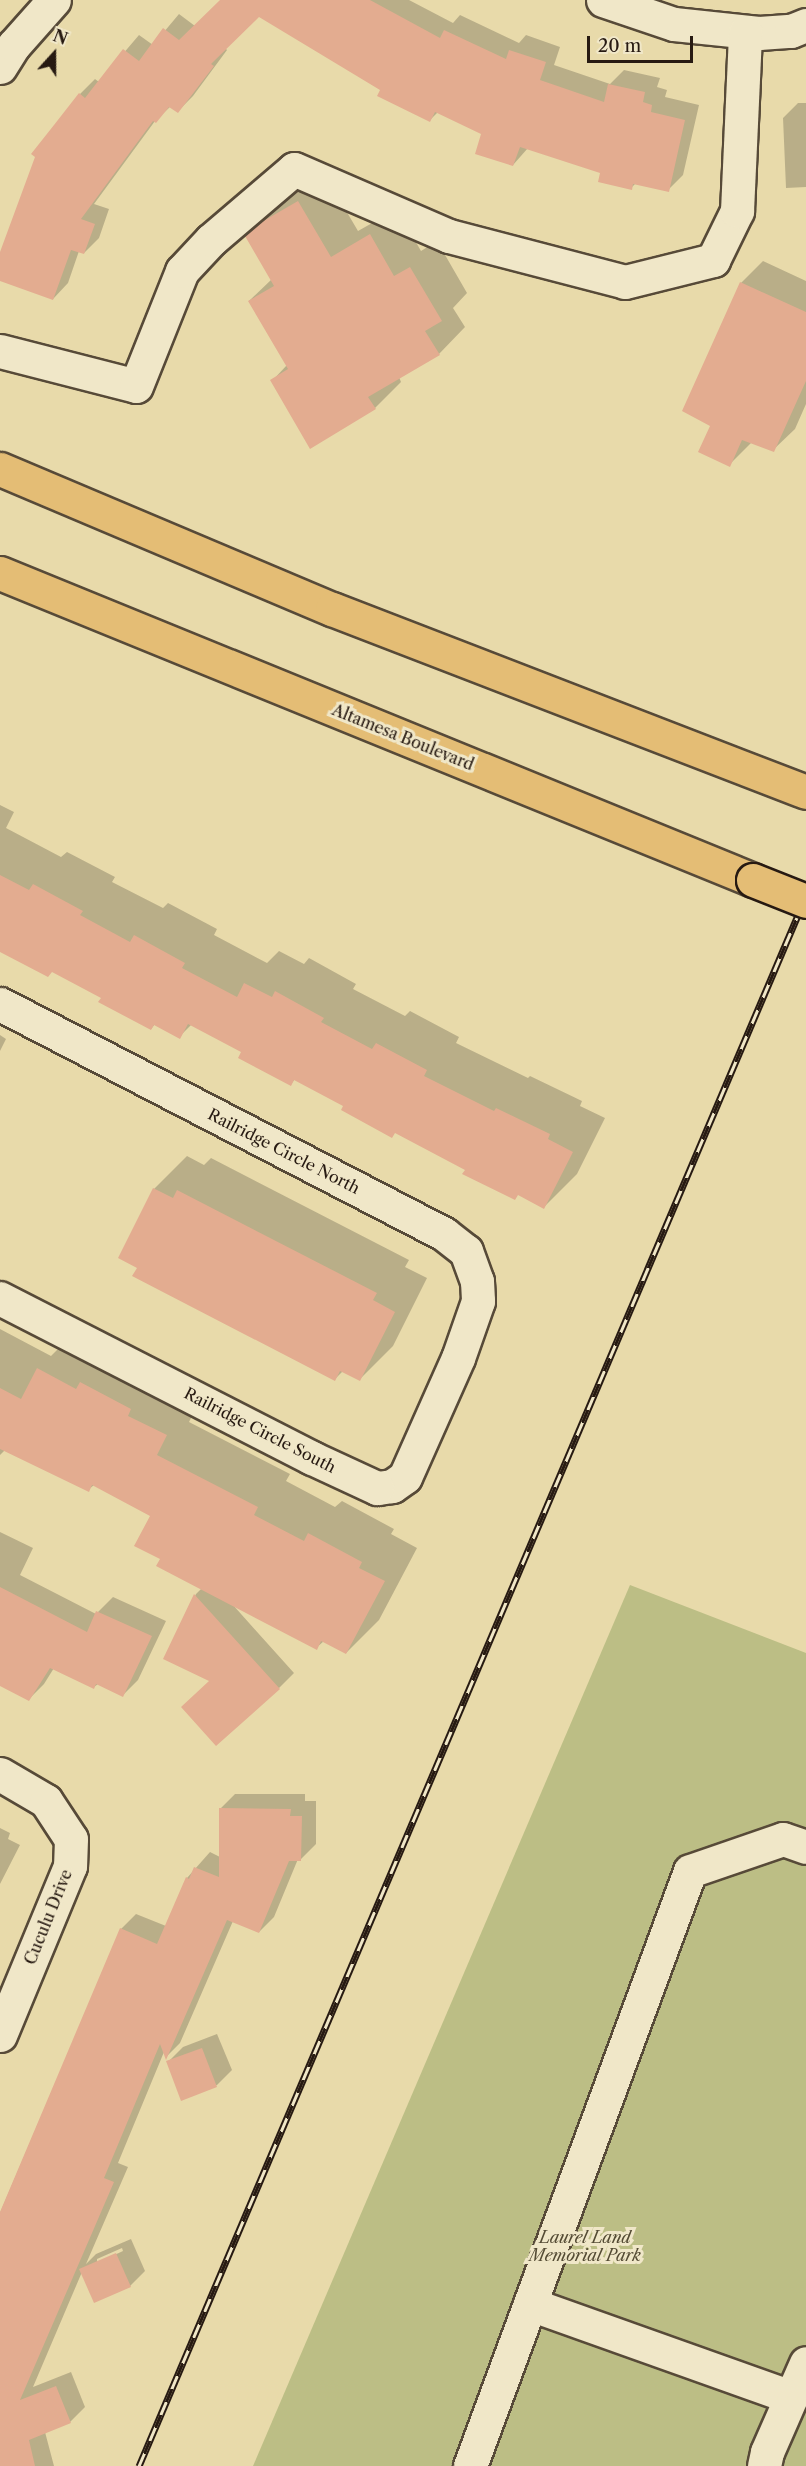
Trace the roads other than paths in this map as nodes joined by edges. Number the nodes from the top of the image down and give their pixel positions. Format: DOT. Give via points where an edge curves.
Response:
graph roads {
  1 [pos="54,0"];
  2 [pos="603,0"];
  3 [pos="806,25"];
  4 [pos="745,32"];
  5 [pos="0,68"];
  6 [pos="0,351"];
  7 [pos="0,469"];
  8 [pos="0,573"];
  9 [pos="794,787"];
  10 [pos="806,901"];
  11 [pos="0,1004"];
  12 [pos="0,1298"];
  13 [pos="458,1358"];
  14 [pos="0,1774"];
  15 [pos="806,1848"];
  16 [pos="0,2035"];
  17 [pos="530,2304"];
  18 [pos="806,2363"];
  19 [pos="791,2397"];
  20 [pos="470,2466"];
  21 [pos="764,2466"];
  1 -- 5 [label="street" via="14,45"];
  2 -- 4 [label="street" via="674,24"];
  3 -- 4 [label="street" via="791,31"];
  4 -- 6 [label="street" via="737,211 713,260 625,282 449,236 294,169 212,240 182,272 136,386"];
  7 -- 9 [label="main road" via="332,609"];
  8 -- 10 [label="main road, Altamesa Boulevard, bridge"];
  11 -- 13 [label="street, Railridge Circle North" via="444,1234 466,1251 477,1281 478,1301"];
  12 -- 13 [label="street, Railridge Circle South" via="377,1488 392,1486 405,1477"];
  14 -- 16 [label="street, Cuculu Drive" via="46,1801 71,1839 70,1866"];
  15 -- 17 [label="street" via="783,1839 690,1871"];
  17 -- 19 [label="street"];
  17 -- 20 [label="street"];
  18 -- 19 [label="street"];
  19 -- 21 [label="street"];
}
